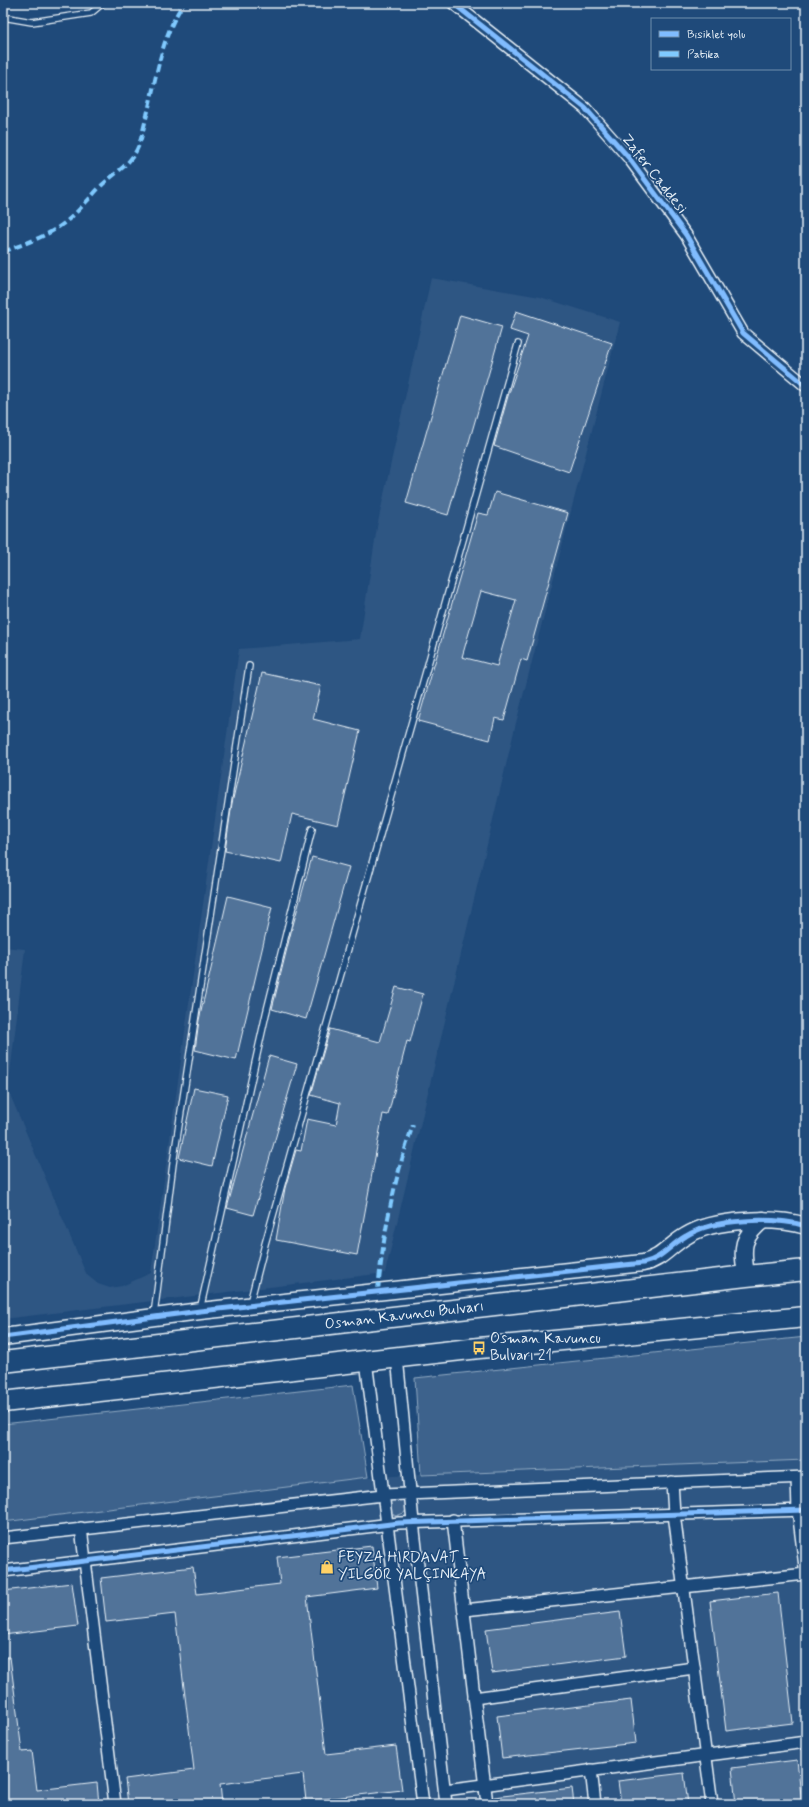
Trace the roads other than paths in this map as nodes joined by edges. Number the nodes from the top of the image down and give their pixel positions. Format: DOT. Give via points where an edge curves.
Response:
graph roads {
  1 [pos="103,3"];
  2 [pos="453,3"];
  3 [pos="3,17"];
  4 [pos="518,344"];
  5 [pos="806,386"];
  6 [pos="249,666"];
  7 [pos="312,829"];
  8 [pos="763,1220"];
  9 [pos="717,1225"];
  10 [pos="806,1226"];
  11 [pos="743,1247"];
  12 [pos="806,1270"];
  13 [pos="746,1276"];
  14 [pos="249,1306"];
  15 [pos="200,1311"];
  16 [pos="154,1317"];
  17 [pos="806,1317"];
  18 [pos="3,1337"];
  19 [pos="397,1357"];
  20 [pos="366,1361"];
  21 [pos="3,1362"];
  22 [pos="3,1402"];
  23 [pos="801,1477"];
  24 [pos="672,1482"];
  25 [pos="411,1494"];
  26 [pos="383,1496"];
  27 [pos="802,1510"];
  28 [pos="674,1514"];
  29 [pos="453,1520"];
  30 [pos="413,1522"];
  31 [pos="386,1524"];
  32 [pos="81,1528"];
  33 [pos="3,1538"];
  34 [pos="85,1561"];
  35 [pos="3,1571"];
  36 [pos="806,1574"];
  37 [pos="684,1587"];
  38 [pos="464,1610"];
  39 [pos="694,1668"];
  40 [pos="474,1698"];
  41 [pos="806,1742"];
  42 [pos="706,1755"];
  43 [pos="591,1770"];
  44 [pos="484,1785"];
  45 [pos="445,1790"];
  46 [pos="115,1804"];
  47 [pos="423,1804"];
  48 [pos="446,1804"];
  49 [pos="487,1804"];
  50 [pos="595,1804"];
  51 [pos="712,1804"];
  1 -- 3 [label="lane" via="91,13 32,22"];
  2 -- 5 [label="street, Zafer Caddesi" via="585,108 630,158 686,235 743,333"];
  4 -- 14 [label="lane"];
  6 -- 16 [label="lane" via="173,1164"];
  7 -- 15 [label="lane" via="266,1014"];
  8 -- 9 [label="street"];
  8 -- 10 [label="street" via="783,1220"];
  8 -- 11 [label="street" via="752,1230"];
  9 -- 11 [label="street" via="732,1234"];
  9 -- 14 [label="street" via="688,1235 664,1254 650,1261"];
  11 -- 13 [label="street"];
  12 -- 13 [label="highway, Osman Kavuncu Bulvarı"];
  13 -- 21 [label="highway, Osman Kavuncu Bulvarı"];
  14 -- 15 [label="street"];
  15 -- 16 [label="street"];
  16 -- 18 [label="street"];
  17 -- 19 [label="highway"];
  19 -- 20 [label="highway"];
  19 -- 25 [label="street"];
  20 -- 22 [label="highway"];
  20 -- 26 [label="street"];
  23 -- 24 [label="street"];
  23 -- 27 [label="street"];
  24 -- 25 [label="street"];
  24 -- 28 [label="street"];
  25 -- 26 [label="street"];
  25 -- 30 [label="street"];
  26 -- 31 [label="street"];
  26 -- 32 [label="street"];
  27 -- 28 [label="street"];
  27 -- 36 [label="street"];
  28 -- 29 [label="street"];
  28 -- 37 [label="street"];
  29 -- 30 [label="street"];
  29 -- 38 [label="street"];
  30 -- 31 [label="street"];
  30 -- 45 [label="street"];
  31 -- 34 [label="street"];
  31 -- 47 [label="street"];
  32 -- 33 [label="street"];
  32 -- 34 [label="street"];
  34 -- 35 [label="street"];
  34 -- 46 [label="street"];
  36 -- 37 [label="street"];
  37 -- 38 [label="street"];
  37 -- 39 [label="street"];
  38 -- 40 [label="street"];
  39 -- 40 [label="street"];
  39 -- 42 [label="street"];
  40 -- 44 [label="street"];
  41 -- 42 [label="street"];
  42 -- 43 [label="street"];
  42 -- 51 [label="street"];
  43 -- 44 [label="street"];
  43 -- 50 [label="street"];
  44 -- 45 [label="street"];
  44 -- 49 [label="street"];
  45 -- 48 [label="street"];
}
